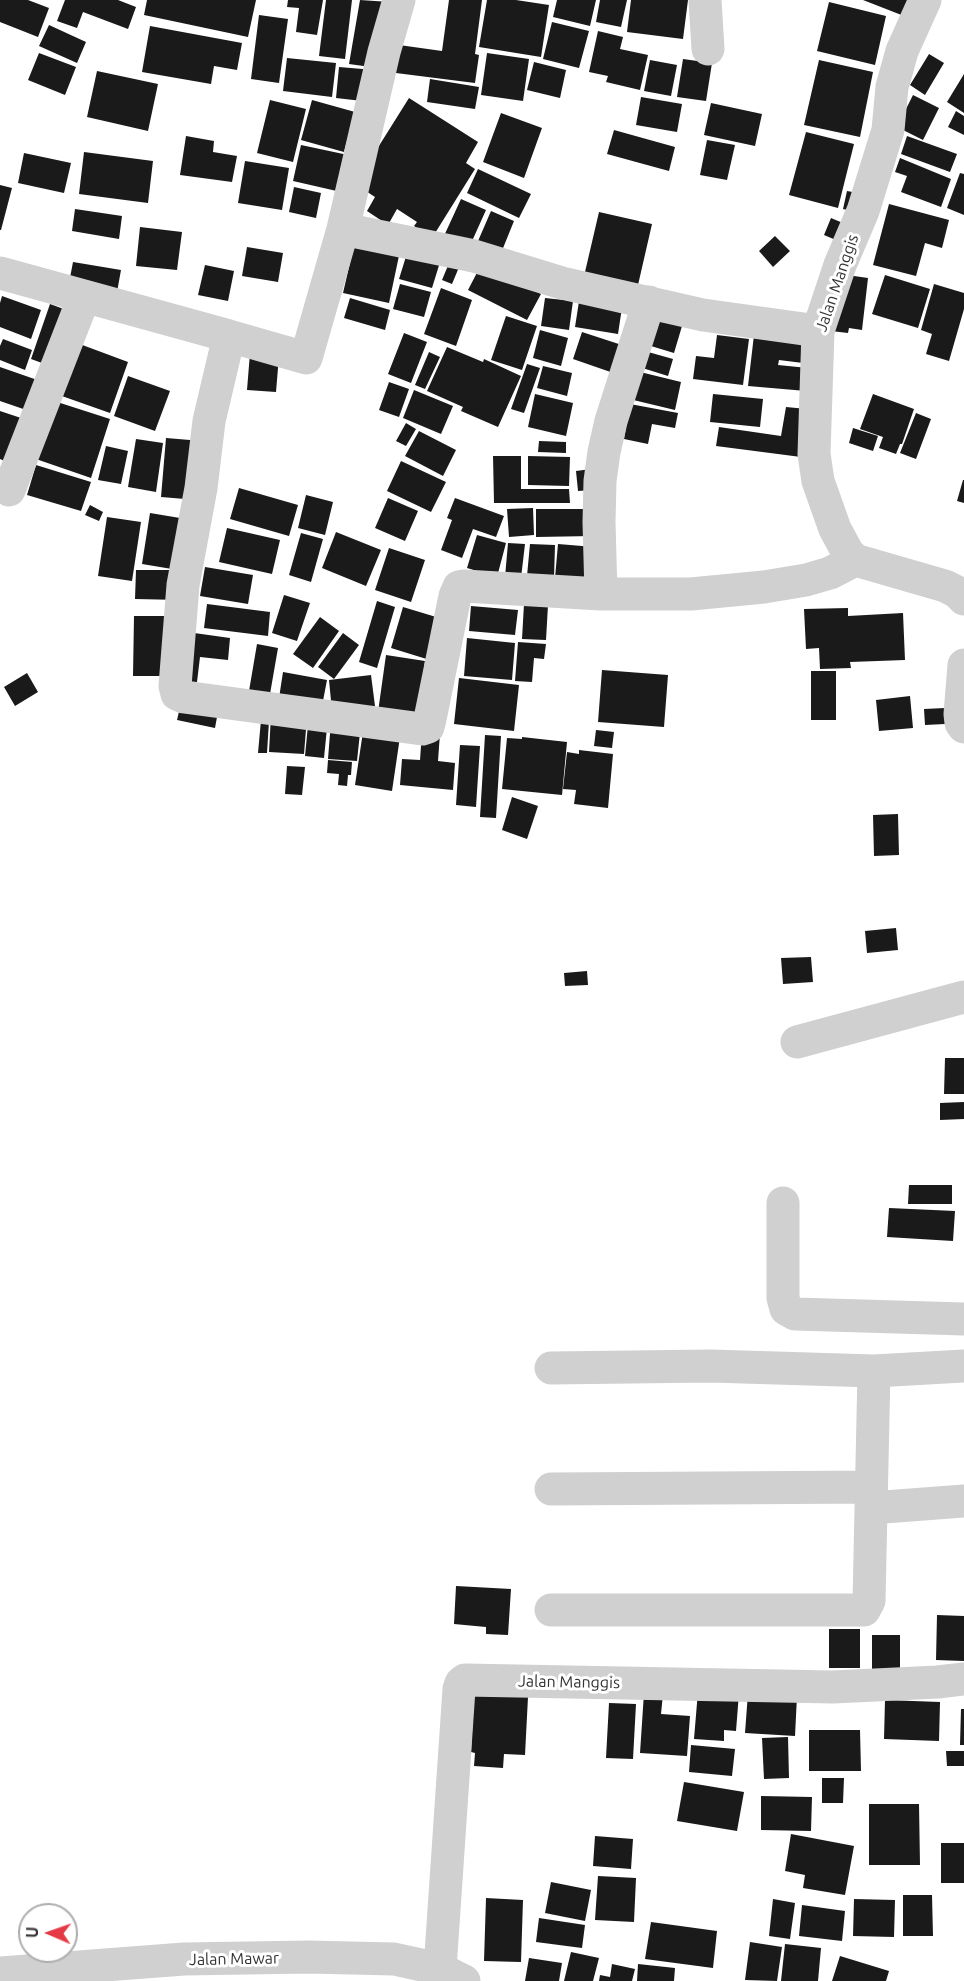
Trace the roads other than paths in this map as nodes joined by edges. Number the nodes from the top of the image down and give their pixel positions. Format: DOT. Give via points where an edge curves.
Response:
graph roads {
  1 [pos="399,0"];
  2 [pos="705,0"];
  3 [pos="925,0"];
  4 [pos="708,49"];
  5 [pos="343,229"];
  6 [pos="0,273"];
  7 [pos="84,297"];
  8 [pos="649,302"];
  9 [pos="818,331"];
  10 [pos="229,336"];
  11 [pos="9,490"];
  12 [pos="855,560"];
  13 [pos="602,594"];
  14 [pos="964,599"];
  15 [pos="964,665"];
  16 [pos="964,727"];
  17 [pos="964,998"];
  18 [pos="797,1042"];
  19 [pos="783,1203"];
  20 [pos="964,1319"];
  21 [pos="964,1366"];
  22 [pos="550,1368"];
  23 [pos="874,1371"];
  24 [pos="551,1489"];
  25 [pos="871,1497"];
  26 [pos="964,1501"];
  27 [pos="551,1610"];
  28 [pos="964,1679"];
  29 [pos="0,1974"];
  30 [pos="452,1975"];
  1 -- 5 [label="street"];
  2 -- 4 [label="street"];
  3 -- 9 [label="street, Jalan Manggis" via="903,51 892,87 888,130"];
  5 -- 8 [label="street" via="474,256 562,283"];
  5 -- 10 [label="street" via="306,358"];
  6 -- 7 [label="street"];
  7 -- 10 [label="street"];
  7 -- 11 [label="street"];
  8 -- 9 [label="street" via="703,315"];
  8 -- 13 [label="street" via="604,452 599,522"];
  9 -- 12 [label="street, Jalan Manggis" via="814,454 818,481 835,529"];
  10 -- 13 [label="street" via="209,421 183,585 177,694 422,729 428,727 459,587"];
  12 -- 13 [label="street" via="830,573 764,587 692,594"];
  12 -- 14 [label="street" via="945,586"];
  15 -- 16 [label="street" via="960,714"];
  17 -- 18 [label="street"];
  19 -- 20 [label="street" via="786,1309 795,1314"];
  21 -- 23 [label="street"];
  22 -- 23 [label="street" via="711,1366"];
  23 -- 25 [label="street"];
  24 -- 25 [label="street"];
  25 -- 26 [label="street"];
  25 -- 27 [label="street" via="869,1601 864,1610"];
  28 -- 30 [label="street, Jalan Manggis" via="833,1687 465,1680 459,1689"];
  29 -- 30 [label="street, Jalan Mawar" via="184,1959 309,1957 394,1959"];
}
